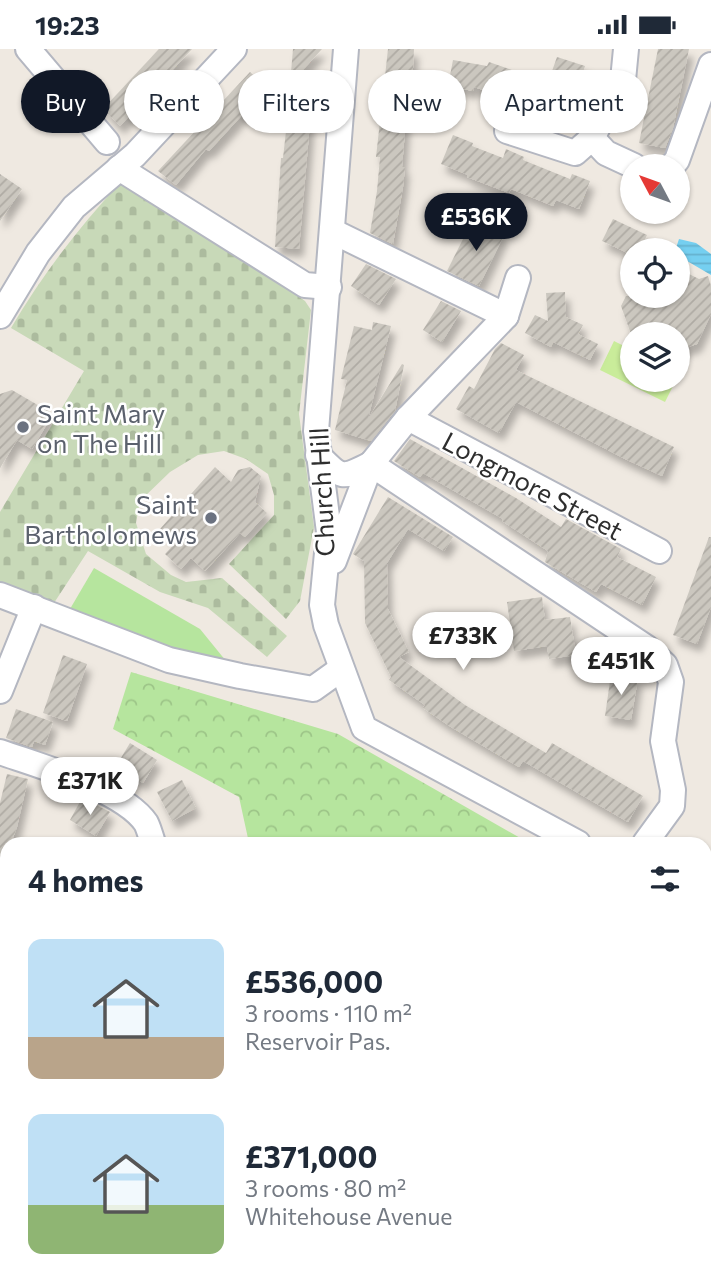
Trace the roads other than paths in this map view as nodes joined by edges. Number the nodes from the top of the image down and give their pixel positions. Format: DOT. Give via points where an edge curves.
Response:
graph roads {
  1 [pos="28,49"];
  2 [pos="234,49"];
  3 [pos="346,49"];
  4 [pos="626,49"];
  5 [pos="711,65"];
  6 [pos="513,133"];
  7 [pos="592,138"];
  8 [pos="107,142"];
  9 [pos="679,154"];
  10 [pos="620,160"];
  11 [pos="119,168"];
  12 [pos="332,231"];
  13 [pos="518,278"];
  14 [pos="329,287"];
  15 [pos="0,316"];
  16 [pos="506,316"];
  17 [pos="408,418"];
  18 [pos="318,455"];
  19 [pos="371,464"];
  20 [pos="659,551"];
  21 [pos="0,594"];
  22 [pos="322,602"];
  23 [pos="34,607"];
  24 [pos="341,669"];
  25 [pos="0,691"];
  26 [pos="0,752"];
  27 [pos="151,837"];
  28 [pos="567,837"];
  29 [pos="649,837"];
  1 -- 8 [label="street"];
  2 -- 11 [label="street"];
  3 -- 12 [label="street, Church Hill"];
  4 -- 7 [label="street" via="623,80"];
  5 -- 9 [label="street"];
  6 -- 7 [label="street" via="575,153"];
  7 -- 10 [label="street"];
  11 -- 14 [label="street" via="305,285"];
  11 -- 15 [label="street" via="74,207 38,253"];
  12 -- 14 [label="street, Church Hill"];
  12 -- 16 [label="street"];
  13 -- 16 [label="street"];
  14 -- 18 [label="street, Church Hill" via="316,431"];
  16 -- 17 [label="street"];
  17 -- 19 [label="street"];
  17 -- 20 [label="street, Longmore Street"];
  18 -- 19 [label="street" via="336,474 347,476"];
  18 -- 22 [label="street, Church Hill" via="328,531"];
  19 -- 22 [label="street"];
  19 -- 29 [label="street" via="648,648 666,665 671,682 663,741 672,806"];
  21 -- 23 [label="street"];
  22 -- 24 [label="street, Church Hill"];
  23 -- 24 [label="street" via="169,660 240,676 313,689"];
  23 -- 25 [label="street"];
  24 -- 28 [label="street, Church Hill" via="364,727"];
  26 -- 27 [label="street" via="103,791 132,807 147,824"];
}
